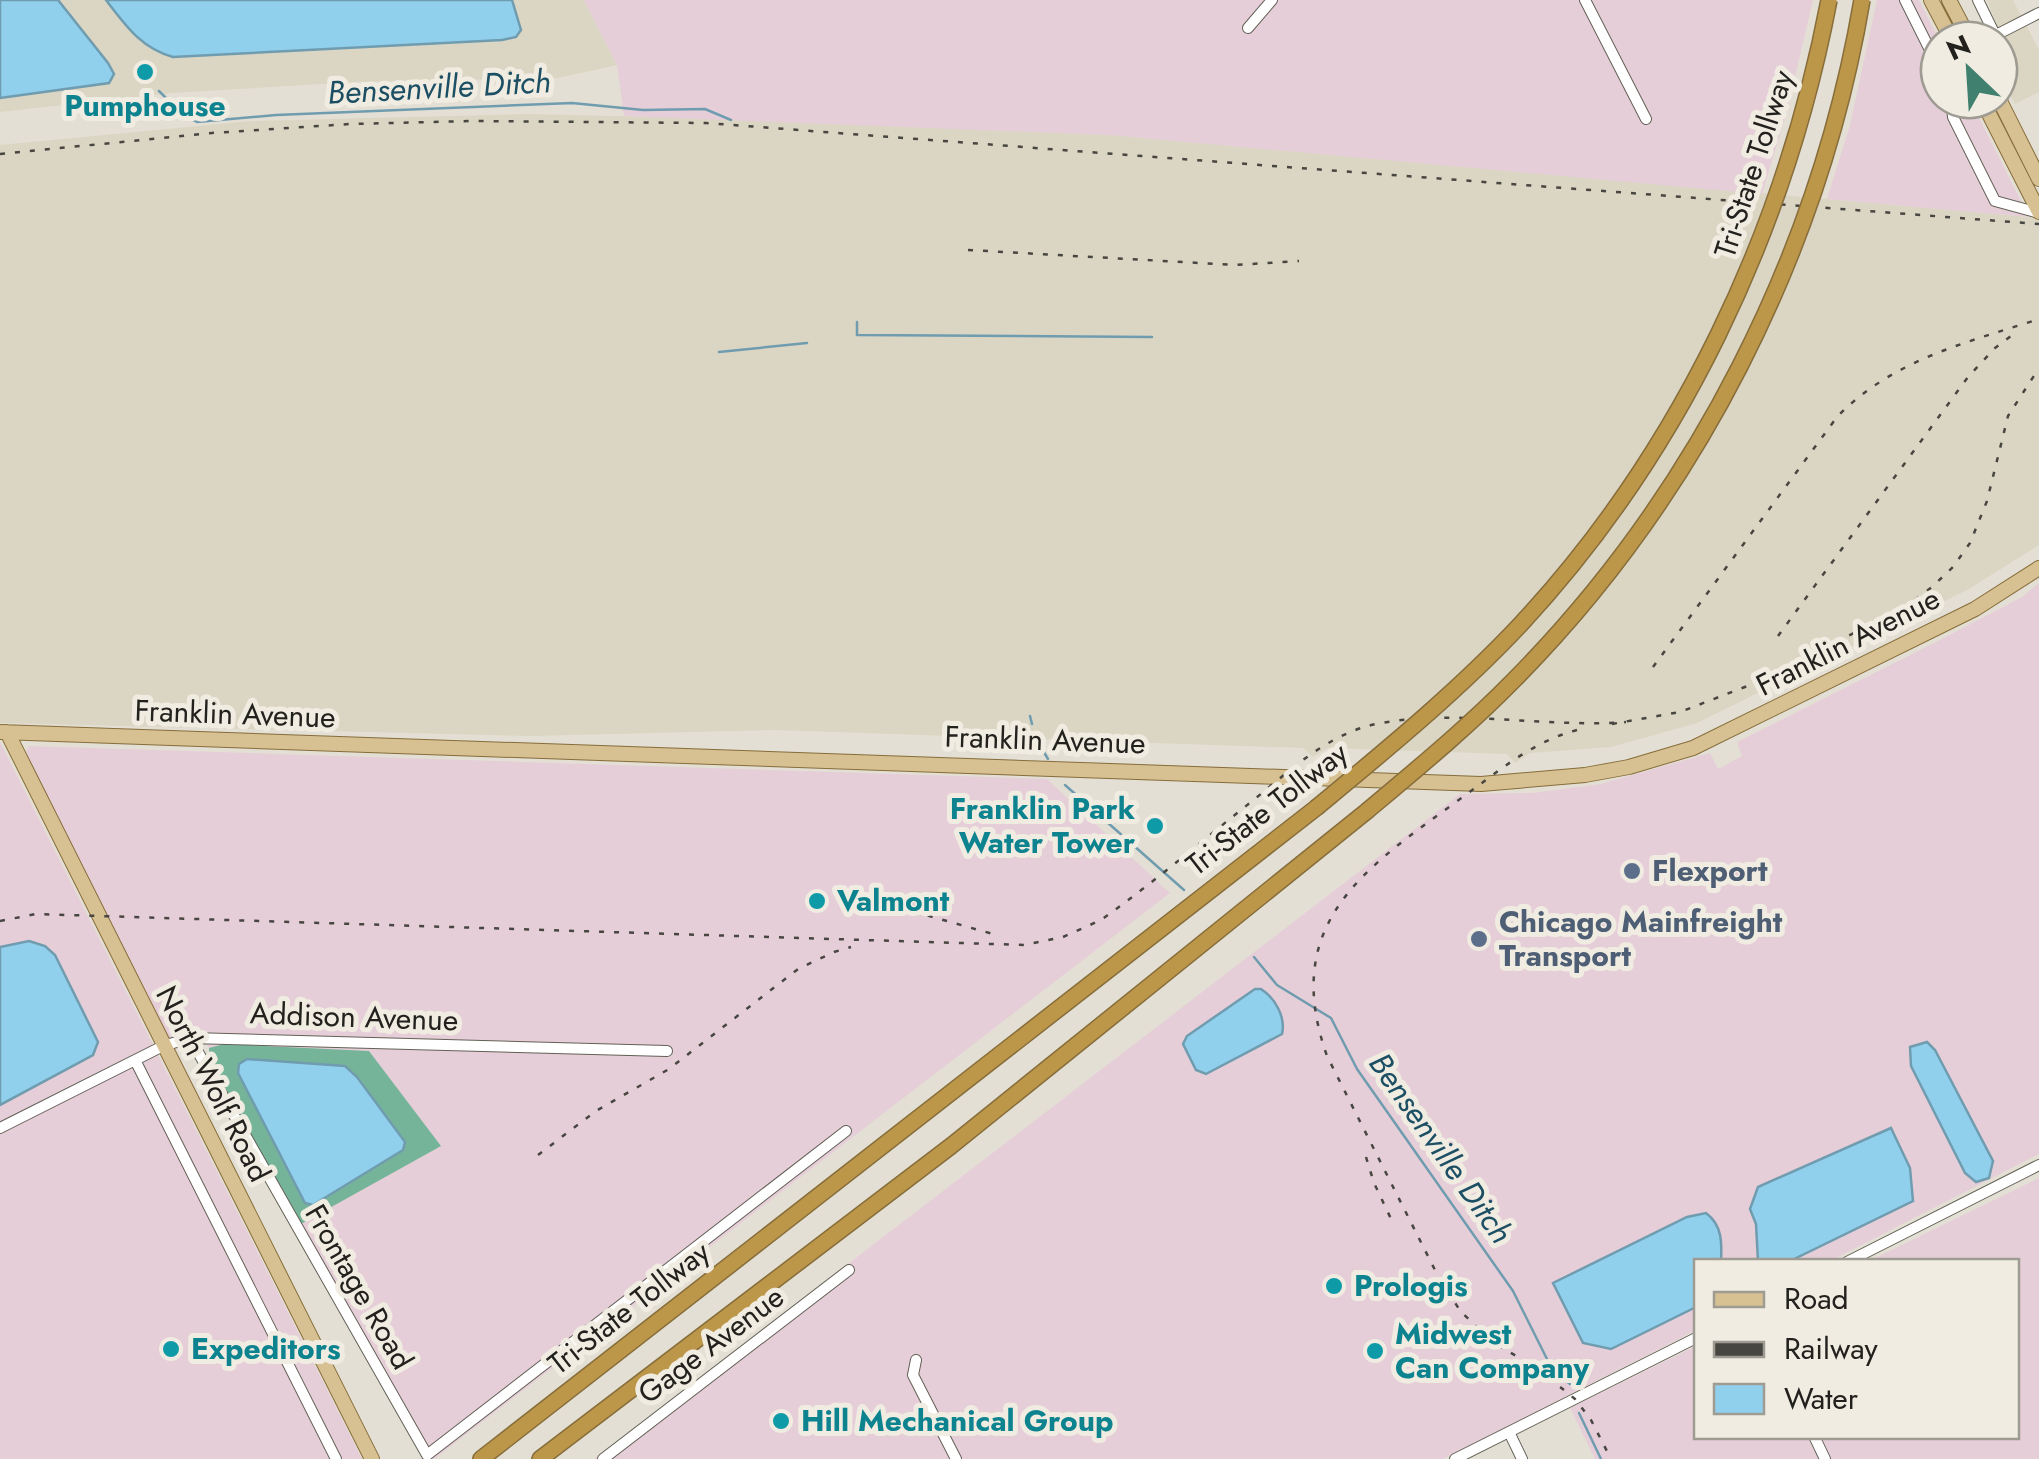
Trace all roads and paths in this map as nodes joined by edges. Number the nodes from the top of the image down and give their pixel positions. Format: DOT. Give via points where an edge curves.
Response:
graph roads {
  1 [pos="1272,0"];
  2 [pos="1585,0"];
  3 [pos="1829,0"];
  4 [pos="1862,0"];
  5 [pos="1905,0"];
  6 [pos="1248,28"];
  7 [pos="1919,28"];
  8 [pos="1646,119"];
  9 [pos="1954,120"];
  10 [pos="1992,120"];
  11 [pos="2010,120"];
  12 [pos="2039,179"];
  13 [pos="2039,213"];
  14 [pos="2039,568"];
  15 [pos="4,732"];
  16 [pos="190,1038"];
  17 [pos="163,1046"];
  18 [pos="667,1051"];
  19 [pos="135,1060"];
  20 [pos="0,1128"];
  21 [pos="846,1131"];
  22 [pos="2039,1165"];
  23 [pos="1853,1259"];
  24 [pos="849,1270"];
  25 [pos="1694,1339"];
  26 [pos="916,1360"];
  27 [pos="1509,1432"];
  28 [pos="336,1459"];
  29 [pos="372,1459"];
  30 [pos="481,1459"];
  31 [pos="540,1459"];
  32 [pos="602,1459"];
  33 [pos="956,1459"];
  34 [pos="1455,1459"];
  35 [pos="1522,1459"];
  1 -- 6 [label="street"];
  2 -- 8 [label="street"];
  3 -- 30 [label="highway, Tri-State Tollway, bridge" via="1771,215 1706,362 1645,464 1520,624 1316,808"];
  4 -- 31 [label="highway, Tri-State Tollway, bridge" via="1818,180 1738,373 1692,453 1592,592 1516,677 1367,811 951,1146"];
  5 -- 7 [label="street"];
  9 -- 13 [label="street" via="1995,201"];
  10 -- 13 [label="main road"];
  11 -- 12 [label="main road"];
  14 -- 15 [label="main road, Franklin Avenue" via="1975,609 1718,738 1629,767 1555,779 1481,784"];
  15 -- 17 [label="main road, North Wolf Road"];
  16 -- 17 [label="street, Addison Avenue"];
  16 -- 18 [label="street, Addison Avenue"];
  16 -- 21 [label="street, Frontage Road" via="427,1455"];
  17 -- 19 [label="street, Addison Avenue"];
  17 -- 29 [label="main road, North Wolf Road"];
  19 -- 20 [label="street, Addison Avenue"];
  19 -- 28 [label="street"];
  22 -- 23 [label="street"];
  24 -- 32 [label="street, Gage Avenue"];
  25 -- 27 [label="street"];
  26 -- 33 [label="street" via="913,1375"];
  27 -- 34 [label="street"];
  27 -- 35 [label="street"];
}
